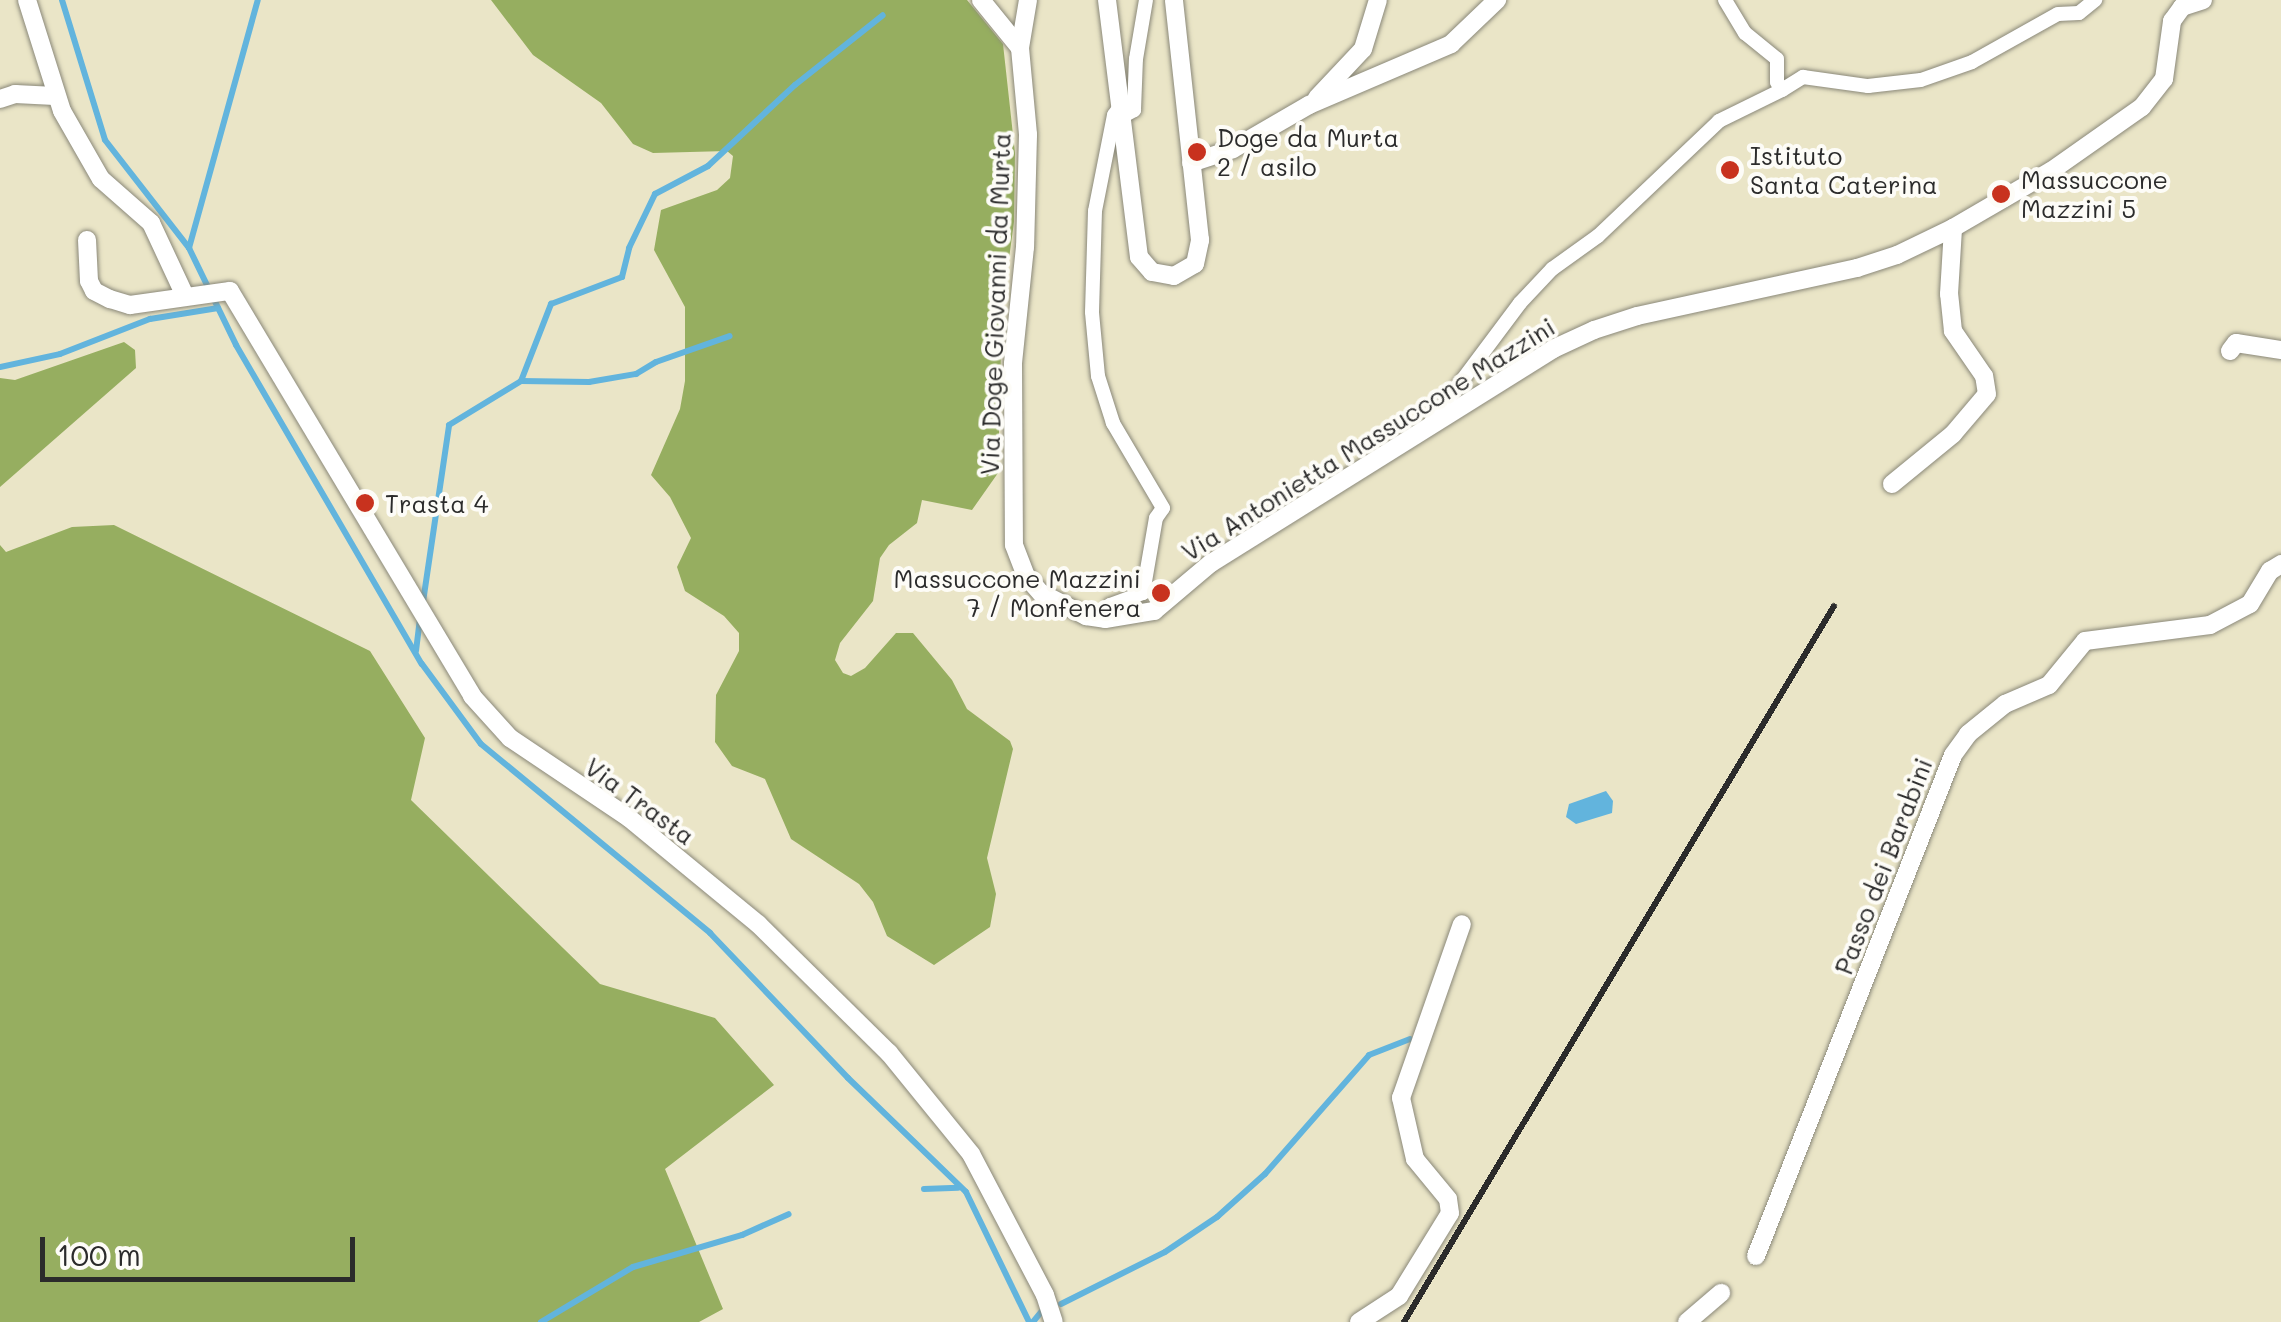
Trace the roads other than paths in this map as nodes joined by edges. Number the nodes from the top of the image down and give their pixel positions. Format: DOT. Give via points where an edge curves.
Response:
graph roads {
  1 [pos="27,0"];
  2 [pos="980,0"];
  3 [pos="1028,0"];
  4 [pos="1108,0"];
  5 [pos="1146,0"];
  6 [pos="1174,0"];
  7 [pos="1378,0"];
  8 [pos="1497,0"];
  9 [pos="1725,0"];
  10 [pos="2095,0"];
  11 [pos="2203,0"];
  12 [pos="1020,48"];
  13 [pos="1782,90"];
  14 [pos="55,96"];
  15 [pos="0,98"];
  16 [pos="1310,105"];
  17 [pos="1121,112"];
  18 [pos="1191,163"];
  19 [pos="1953,228"];
  20 [pos="87,240"];
  21 [pos="185,296"];
  22 [pos="2281,350"];
  23 [pos="2230,351"];
  24 [pos="1427,428"];
  25 [pos="1892,484"];
  26 [pos="2281,564"];
  27 [pos="1105,619"];
  28 [pos="1462,924"];
  29 [pos="1756,1256"];
  30 [pos="1721,1293"];
  31 [pos="1054,1322"];
  32 [pos="1359,1322"];
  33 [pos="1687,1322"];
  1 -- 14 [label="street"];
  2 -- 12 [label="street"];
  3 -- 12 [label="street, Via Doge Giovanni da Murta"];
  4 -- 17 [label="street"];
  5 -- 17 [label="street" via="1134,110"];
  6 -- 18 [label="street"];
  7 -- 16 [label="street" via="1363,48"];
  8 -- 16 [label="street" via="1451,44"];
  9 -- 13 [label="street" via="1746,33 1778,59"];
  10 -- 13 [label="street" via="2079,13 2058,14 1972,62 1922,80 1868,86 1803,77"];
  11 -- 19 [label="street, Via Antonietta Massuccone Mazzini" via="2182,7 2172,21 2164,79 2142,107"];
  12 -- 27 [label="street, Via Doge Giovanni da Murta" via="1028,135 1013,364 1014,545 1026,576 1041,592"];
  13 -- 24 [label="street" via="1719,121 1598,236 1552,269"];
  14 -- 15 [label="street"];
  14 -- 21 [label="street" via="101,178 150,223"];
  16 -- 18 [label="street"];
  17 -- 18 [label="street" via="1139,256 1160,276 1182,275 1198,254"];
  17 -- 27 [label="street" via="1114,114 1095,211 1098,376 1113,423 1163,508 1144,593 1110,605"];
  19 -- 24 [label="street, Via Antonietta Massuccone Mazzini" via="1857,268 1594,330"];
  19 -- 25 [label="street" via="1953,331 1984,376 1987,394 1953,434"];
  20 -- 21 [label="street" via="94,291 130,305"];
  21 -- 31 [label="street, Via Trasta" via="230,292 472,696 510,738 629,818 758,924 888,1053 971,1154"];
  22 -- 23 [label="street" via="2236,343"];
  24 -- 27 [label="street, Via Antonietta Massuccone Mazzini" via="1211,563 1154,611"];
  26 -- 29 [label="street, Passo dei Barabini" via="2250,604 2210,625 2086,641 2049,685 2005,704 1968,734 1953,756"];
  28 -- 32 [label="street" via="1401,1098 1415,1159 1448,1199 1450,1213 1407,1287"];
  30 -- 33 [label="street"];
}
